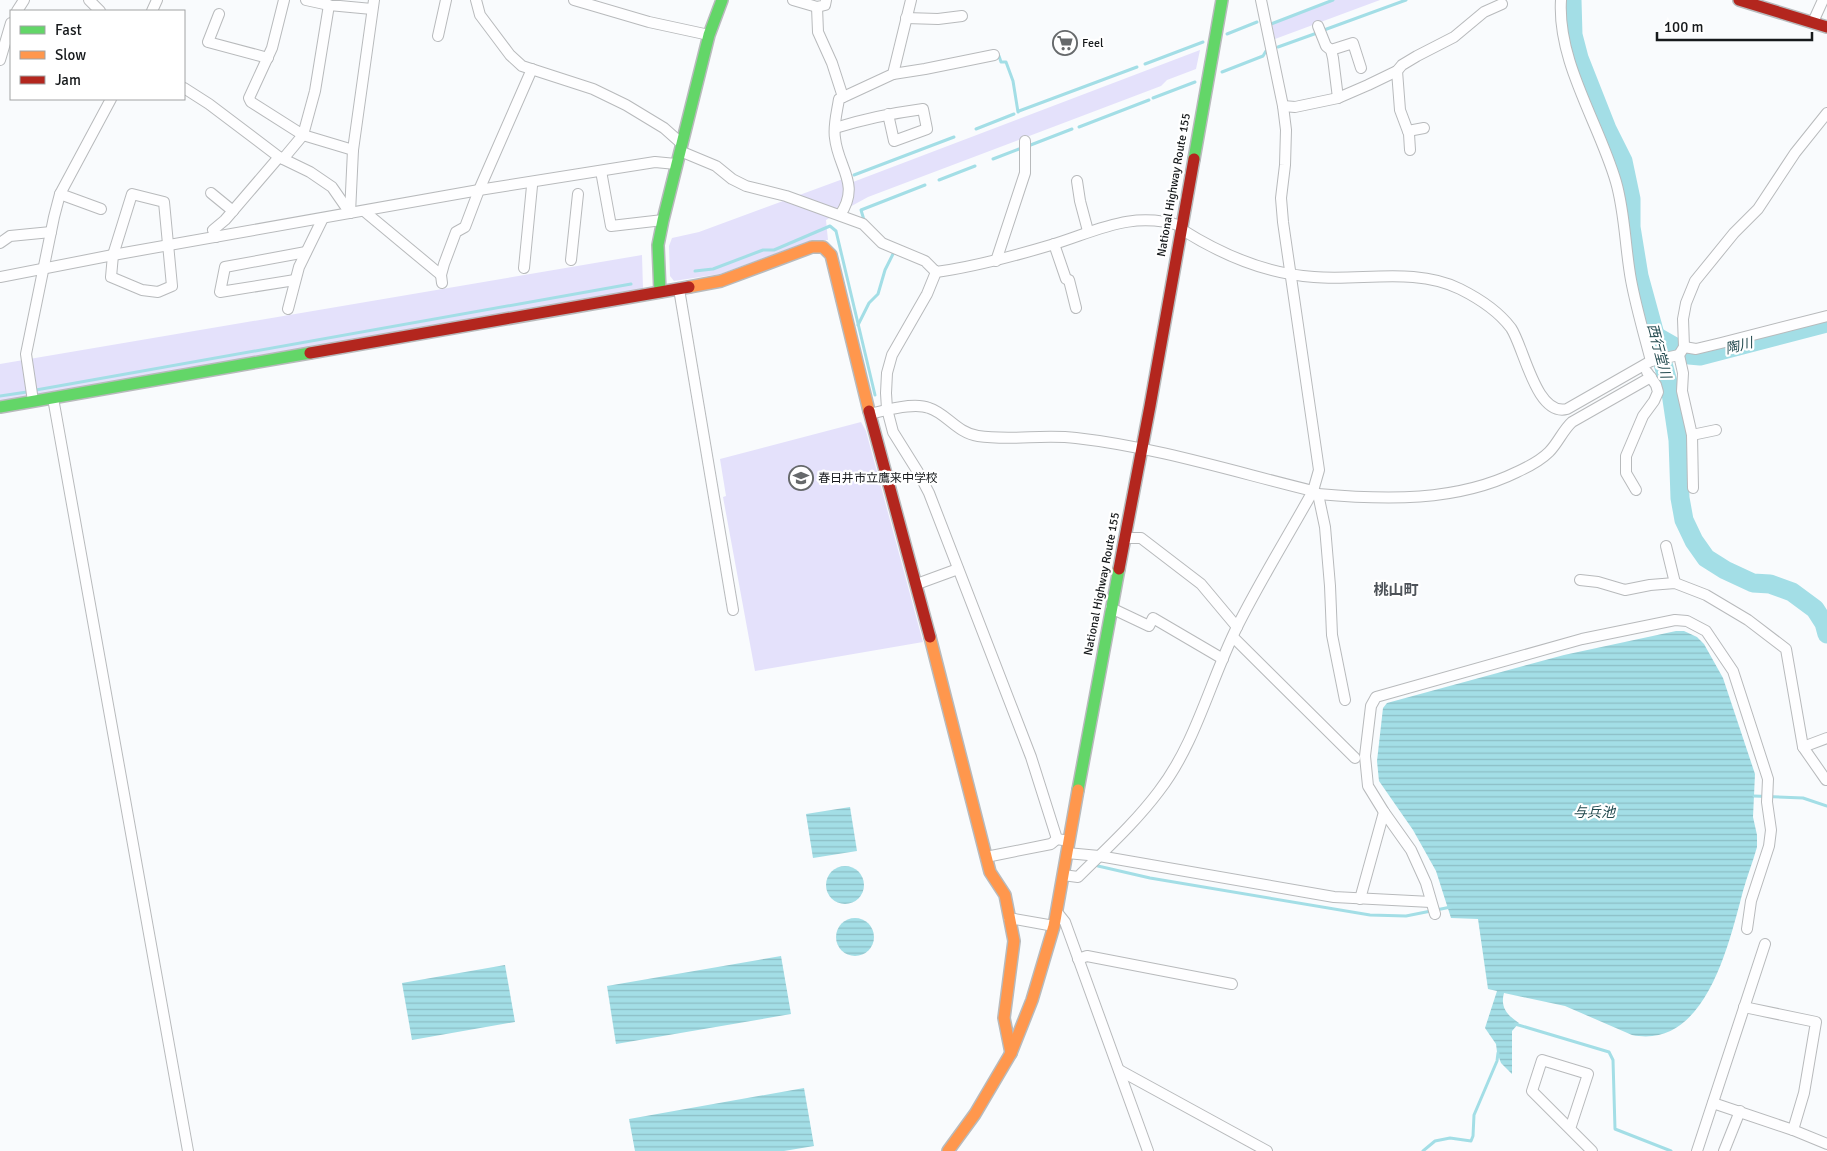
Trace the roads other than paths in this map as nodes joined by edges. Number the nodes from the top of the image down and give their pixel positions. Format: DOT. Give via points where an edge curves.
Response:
graph roads {
  1 [pos="89,0"];
  2 [pos="284,0"];
  3 [pos="306,0"];
  4 [pos="446,0"];
  5 [pos="476,0"];
  6 [pos="574,0"];
  7 [pos="722,0"];
  8 [pos="793,0"];
  9 [pos="826,0"];
  10 [pos="911,0"];
  11 [pos="1222,0"];
  12 [pos="1261,0"];
  13 [pos="1561,0"];
  14 [pos="1739,0"];
  15 [pos="1823,0"];
  16 [pos="1502,4"];
  17 [pos="329,5"];
  18 [pos="373,5"];
  19 [pos="817,7"];
  20 [pos="99,10"];
  21 [pos="219,14"];
  22 [pos="962,16"];
  23 [pos="906,18"];
  24 [pos="1813,22"];
  25 [pos="7,25"];
  26 [pos="1318,26"];
  27 [pos="1827,27"];
  28 [pos="710,35"];
  29 [pos="438,36"];
  30 [pos="1331,50"];
  31 [pos="994,56"];
  32 [pos="268,58"];
  33 [pos="0,60"];
  34 [pos="1361,68"];
  35 [pos="532,69"];
  36 [pos="1397,71"];
  37 [pos="893,74"];
  38 [pos="185,89"];
  39 [pos="843,97"];
  40 [pos="1338,98"];
  41 [pos="110,100"];
  42 [pos="1283,106"];
  43 [pos="1827,113"];
  44 [pos="888,114"];
  45 [pos="835,128"];
  46 [pos="1424,128"];
  47 [pos="1408,131"];
  48 [pos="302,135"];
  49 [pos="1025,141"];
  50 [pos="681,147"];
  51 [pos="353,150"];
  52 [pos="1410,150"];
  53 [pos="281,158"];
  54 [pos="676,164"];
  55 [pos="601,171"];
  56 [pos="1077,181"];
  57 [pos="532,186"];
  58 [pos="479,190"];
  59 [pos="211,193"];
  60 [pos="60,194"];
  61 [pos="578,194"];
  62 [pos="101,209"];
  63 [pos="233,211"];
  64 [pos="364,211"];
  65 [pos="350,213"];
  66 [pos="840,215"];
  67 [pos="323,218"];
  68 [pos="663,220"];
  69 [pos="1181,228"];
  70 [pos="1088,231"];
  71 [pos="51,232"];
  72 [pos="216,237"];
  73 [pos="0,243"];
  74 [pos="1054,244"];
  75 [pos="168,246"];
  76 [pos="306,252"];
  77 [pos="113,255"];
  78 [pos="571,260"];
  79 [pos="996,260"];
  80 [pos="44,268"];
  81 [pos="524,268"];
  82 [pos="936,272"];
  83 [pos="1291,274"];
  84 [pos="0,277"];
  85 [pos="295,280"];
  86 [pos="679,289"];
  87 [pos="660,292"];
  88 [pos="1076,308"];
  89 [pos="288,309"];
  90 [pos="1827,316"];
  91 [pos="1682,351"];
  92 [pos="1648,364"];
  93 [pos="1651,377"];
  94 [pos="53,398"];
  95 [pos="33,401"];
  96 [pos="0,407"];
  97 [pos="887,409"];
  98 [pos="870,414"];
  99 [pos="1716,430"];
  100 [pos="1692,435"];
  101 [pos="1141,448"];
  102 [pos="1693,488"];
  103 [pos="1636,490"];
  104 [pos="1315,493"];
  105 [pos="1125,538"];
  106 [pos="1666,546"];
  107 [pos="958,569"];
  108 [pos="1580,580"];
  109 [pos="1676,583"];
  110 [pos="917,584"];
  111 [pos="1111,608"];
  112 [pos="733,610"];
  113 [pos="1235,632"];
  114 [pos="1223,659"];
  115 [pos="1345,700"];
  116 [pos="1827,738"];
  117 [pos="1803,747"];
  118 [pos="1355,758"];
  119 [pos="1826,780"];
  120 [pos="1384,812"];
  121 [pos="1057,839"];
  122 [pos="1069,841"];
  123 [pos="1067,853"];
  124 [pos="1099,856"];
  125 [pos="986,857"];
  126 [pos="1063,875"];
  127 [pos="1360,899"];
  128 [pos="1431,902"];
  129 [pos="1057,911"];
  130 [pos="1435,914"];
  131 [pos="1009,918"];
  132 [pos="1054,926"];
  133 [pos="1747,929"];
  134 [pos="1764,944"];
  135 [pos="1078,959"];
  136 [pos="1232,984"];
  137 [pos="1744,1007"];
  138 [pos="1011,1053"];
  139 [pos="1119,1070"];
  140 [pos="1713,1103"];
  141 [pos="1740,1111"];
  142 [pos="1570,1129"];
  143 [pos="1793,1130"];
  144 [pos="1827,1144"];
  145 [pos="188,1151"];
  146 [pos="948,1151"];
  147 [pos="1148,1151"];
  148 [pos="1267,1151"];
  149 [pos="1592,1151"];
  150 [pos="1697,1151"];
  151 [pos="1724,1151"];
  1 -- 20 [label="street"];
  2 -- 32 [label="street"];
  3 -- 17 [label="street"];
  4 -- 29 [label="street"];
  5 -- 35 [label="street" via="480,15 510,55 522,66"];
  6 -- 28 [label="street" via="649,22"];
  7 -- 28 [label="main road"];
  8 -- 19 [label="street"];
  9 -- 19 [label="street" via="826,5"];
  10 -- 23 [label="street"];
  11 -- 69 [label="main road, National Highway Route 155"];
  12 -- 42 [label="street"];
  13 -- 92 [label="street" via="1560,18 1566,45 1616,182"];
  14 -- 24 [label="main road"];
  15 -- 24 [label="street"];
  16 -- 36 [label="street" via="1484,12 1454,37 1417,56"];
  17 -- 18 [label="street"];
  17 -- 48 [label="street" via="315,91"];
  18 -- 51 [label="street"];
  19 -- 39 [label="street" via="818,32"];
  21 -- 32 [label="street" via="208,42"];
  22 -- 23 [label="street"];
  23 -- 37 [label="street"];
  24 -- 27 [label="main road"];
  25 -- 33 [label="street"];
  26 -- 30 [label="street"];
  28 -- 50 [label="main road"];
  30 -- 34 [label="street" via="1353,43"];
  30 -- 40 [label="street"];
  31 -- 37 [label="street"];
  32 -- 48 [label="street" via="249,98"];
  35 -- 50 [label="street" via="593,89 618,101 664,128"];
  35 -- 58 [label="street"];
  36 -- 40 [label="street"];
  36 -- 47 [label="street" via="1400,110"];
  37 -- 39 [label="street"];
  38 -- 53 [label="street"];
  39 -- 45 [label="street" via="839,100"];
  40 -- 42 [label="street" via="1295,107"];
  41 -- 60 [label="street"];
  42 -- 83 [label="street" via="1286,130 1281,198"];
  43 -- 91 [label="street" via="1758,209 1695,281 1682,319"];
  44 -- 45 [label="street"];
  45 -- 66 [label="street" via="834,138 848,182 849,199"];
  46 -- 47 [label="street"];
  47 -- 52 [label="street"];
  48 -- 51 [label="street"];
  48 -- 53 [label="street"];
  49 -- 79 [label="street" via="1025,173"];
  50 -- 54 [label="main road"];
  50 -- 66 [label="street" via="746,186"];
  51 -- 65 [label="street"];
  53 -- 63 [label="street"];
  53 -- 65 [label="street" via="332,187"];
  54 -- 55 [label="street" via="655,162"];
  54 -- 68 [label="main road"];
  55 -- 58 [label="street"];
  55 -- 68 [label="street" via="611,226"];
  56 -- 70 [label="street"];
  57 -- 81 [label="street"];
  58 -- 64 [label="street"];
  58 -- 64 [label="street" via="465,227 456,232 441,279"];
  59 -- 63 [label="street"];
  60 -- 62 [label="street"];
  60 -- 71 [label="street"];
  61 -- 78 [label="street"];
  63 -- 72 [label="street" via="212,230"];
  64 -- 65 [label="street"];
  65 -- 67 [label="street"];
  66 -- 82 [label="street" via="863,224 882,243 925,261"];
  67 -- 72 [label="street"];
  67 -- 76 [label="street"];
  68 -- 87 [label="main road" via="658,245"];
  69 -- 70 [label="street" via="1165,221 1148,219"];
  69 -- 83 [label="street" via="1210,248 1269,271"];
  69 -- 101 [label="main road, National Highway Route 155"];
  70 -- 74 [label="street"];
  71 -- 73 [label="street" via="10,236"];
  71 -- 80 [label="street"];
  72 -- 75 [label="street"];
  74 -- 79 [label="street"];
  74 -- 88 [label="street"];
  75 -- 77 [label="street"];
  75 -- 77 [label="street" via="172,286 158,292 142,290 111,277"];
  75 -- 77 [label="street" via="164,202 132,194"];
  76 -- 85 [label="street"];
  76 -- 85 [label="street" via="225,267 220,292"];
  77 -- 80 [label="street"];
  79 -- 82 [label="street"];
  80 -- 84 [label="street"];
  80 -- 95 [label="street" via="26,354"];
  82 -- 97 [label="street" via="892,355 887,373"];
  83 -- 92 [label="street" via="1405,277 1441,281 1461,289 1487,306 1512,329 1544,400 1561,411"];
  83 -- 104 [label="street" via="1319,470"];
  85 -- 89 [label="street"];
  86 -- 87 [label="main road"];
  86 -- 98 [label="main road" via="721,281 812,247 823,247 831,255"];
  86 -- 112 [label="street"];
  87 -- 94 [label="main road"];
  90 -- 91 [label="street"];
  91 -- 92 [label="street"];
  91 -- 100 [label="street" via="1682,391"];
  92 -- 93 [label="street"];
  93 -- 103 [label="street" via="1658,392 1643,416 1626,456 1626,473"];
  93 -- 104 [label="street" via="1572,422 1550,451 1503,479 1460,492 1406,498"];
  94 -- 95 [label="main road"];
  94 -- 145 [label="street"];
  95 -- 96 [label="main road"];
  97 -- 98 [label="street"];
  97 -- 101 [label="street" via="907,406 929,408 975,436 1050,436"];
  97 -- 107 [label="street" via="893,432 929,493"];
  98 -- 110 [label="main road"];
  99 -- 100 [label="street"];
  100 -- 102 [label="street"];
  101 -- 104 [label="street"];
  101 -- 105 [label="main road, National Highway Route 155"];
  104 -- 113 [label="street"];
  104 -- 115 [label="street" via="1325,527 1332,635"];
  105 -- 111 [label="main road, National Highway Route 155"];
  105 -- 113 [label="street" via="1141,538 1201,584"];
  106 -- 109 [label="street"];
  107 -- 110 [label="street"];
  107 -- 121 [label="street" via="1031,757"];
  108 -- 109 [label="street" via="1626,590"];
  109 -- 117 [label="street" via="1706,595 1748,620 1786,649"];
  110 -- 125 [label="main road"];
  111 -- 114 [label="street" via="1149,626 1153,618"];
  111 -- 122 [label="main road, National Highway Route 155"];
  113 -- 114 [label="street"];
  113 -- 118 [label="street"];
  114 -- 124 [label="street" via="1185,751 1159,791"];
  116 -- 117 [label="street"];
  117 -- 119 [label="street"];
  120 -- 127 [label="street"];
  120 -- 128 [label="street" via="1411,850 1426,882"];
  120 -- 133 [label="street" via="1368,786 1365,756 1371,706 1376,697 1582,640 1687,620 1706,631 1733,671 1768,780 1769,846 1750,901"];
  121 -- 122 [label="street"];
  121 -- 125 [label="street" via="1051,844"];
  122 -- 123 [label="main road, National Highway Route 155"];
  123 -- 124 [label="street"];
  123 -- 126 [label="main road, National Highway Route 155"];
  124 -- 126 [label="street" via="1078,877"];
  124 -- 127 [label="street"];
  125 -- 131 [label="main road" via="990,872 1005,895"];
  126 -- 129 [label="main road, National Highway Route 155"];
  127 -- 128 [label="street"];
  128 -- 130 [label="street"];
  129 -- 132 [label="main road, National Highway Route 155"];
  129 -- 135 [label="street" via="1065,922"];
  131 -- 132 [label="street"];
  131 -- 138 [label="main road" via="1014,941 1004,1018"];
  132 -- 138 [label="main road, National Highway Route 155" via="1032,1000"];
  134 -- 137 [label="street"];
  135 -- 136 [label="street" via="1087,956"];
  135 -- 139 [label="street"];
  137 -- 140 [label="street"];
  137 -- 143 [label="street" via="1816,1022 1804,1093"];
  138 -- 146 [label="main road, National Highway Route 155" via="975,1114"];
  139 -- 147 [label="street"];
  139 -- 148 [label="street"];
  140 -- 141 [label="street"];
  140 -- 150 [label="street"];
  141 -- 143 [label="street"];
  141 -- 151 [label="street"];
  142 -- 142 [label="street" via="1532,1091 1542,1060 1588,1074"];
  142 -- 149 [label="street"];
  143 -- 144 [label="street"];
}
